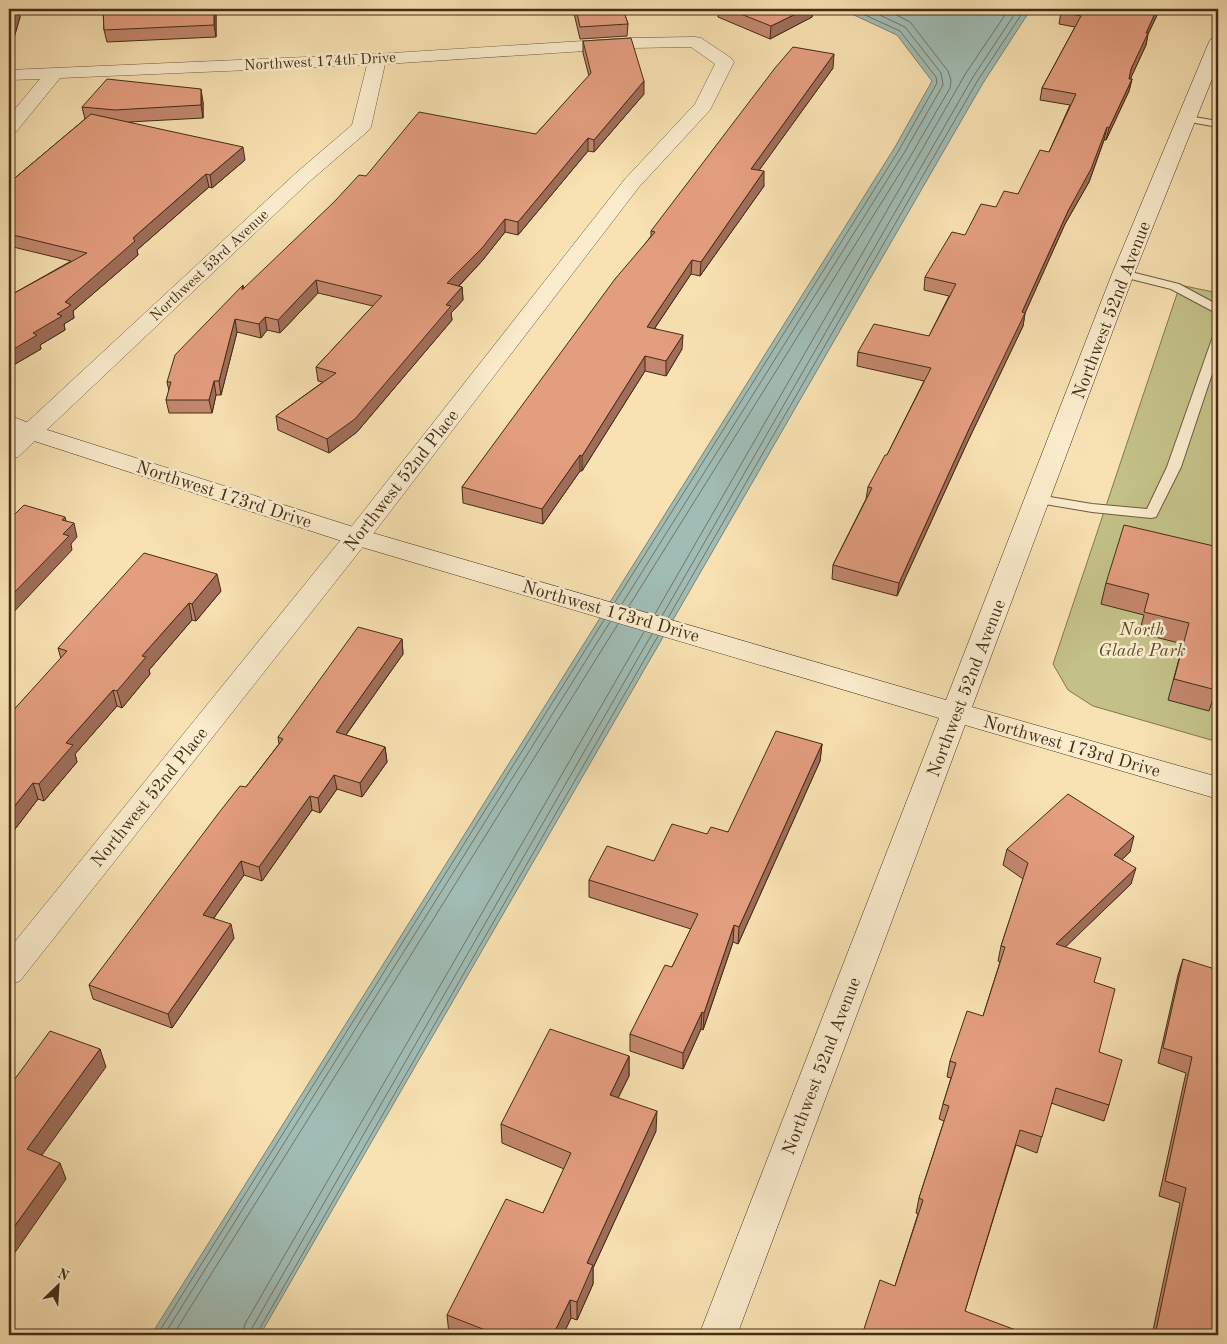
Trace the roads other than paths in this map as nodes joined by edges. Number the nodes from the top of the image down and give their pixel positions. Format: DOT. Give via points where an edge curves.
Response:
graph roads {
  1 [pos="1218,42"];
  2 [pos="632,43"];
  3 [pos="377,59"];
  4 [pos="55,73"];
  5 [pos="9,76"];
  6 [pos="1188,119"];
  7 [pos="1218,124"];
  8 [pos="9,128"];
  9 [pos="1123,274"];
  10 [pos="1218,310"];
  11 [pos="1218,339"];
  12 [pos="19,427"];
  13 [pos="9,452"];
  14 [pos="1038,499"];
  15 [pos="358,537"];
  16 [pos="957,713"];
  17 [pos="1218,788"];
  18 [pos="9,972"];
  19 [pos="718,1335"];
  1 -- 6 [label="street, Northwest 52nd Avenue"];
  2 -- 3 [label="street, Northwest 174th Drive"];
  2 -- 15 [label="street, Northwest 52nd Place" via="695,42 725,62 703,106 632,183"];
  3 -- 4 [label="street, Northwest 174th Drive"];
  3 -- 12 [label="street, Northwest 53rd Avenue" via="361,127"];
  4 -- 5 [label="street, Northwest 174th Drive"];
  4 -- 8 [label="street"];
  6 -- 7 [label="lane"];
  6 -- 9 [label="street, Northwest 52nd Avenue"];
  9 -- 10 [label="lane" via="1175,286"];
  9 -- 14 [label="street, Northwest 52nd Avenue"];
  11 -- 14 [label="lane" via="1174,467 1151,514"];
  12 -- 13 [label="street, Northwest 53rd Avenue"];
  12 -- 15 [label="street, Northwest 173rd Drive"];
  14 -- 16 [label="street, Northwest 52nd Avenue"];
  15 -- 16 [label="street, Northwest 173rd Drive"];
  15 -- 18 [label="street, Northwest 52nd Place"];
  16 -- 17 [label="street, Northwest 173rd Drive"];
  16 -- 19 [label="street, Northwest 52nd Avenue"];
}
